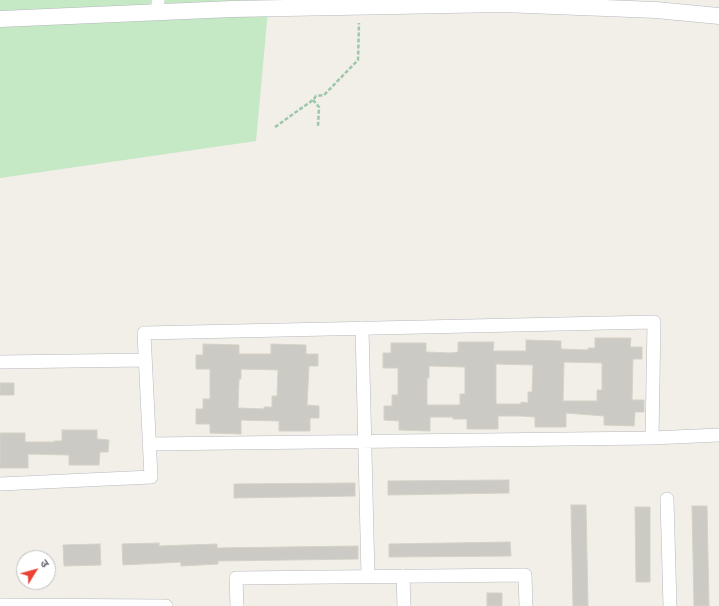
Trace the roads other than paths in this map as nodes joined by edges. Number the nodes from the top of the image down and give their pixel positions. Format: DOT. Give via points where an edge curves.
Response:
graph roads {
  1 [pos="158,6"];
  2 [pos="719,16"];
  3 [pos="0,19"];
  4 [pos="362,328"];
  5 [pos="145,360"];
  6 [pos="0,362"];
  7 [pos="719,436"];
  8 [pos="652,438"];
  9 [pos="365,441"];
  10 [pos="149,444"];
  11 [pos="0,484"];
  12 [pos="667,498"];
  13 [pos="368,576"];
  14 [pos="403,576"];
  15 [pos="0,605"];
  16 [pos="53,606"];
  17 [pos="166,606"];
  18 [pos="237,606"];
  19 [pos="404,606"];
  20 [pos="526,606"];
  21 [pos="670,606"];
  1 -- 2 [label="street" via="240,9 502,4 656,10"];
  1 -- 3 [label="street"];
  4 -- 5 [label="street" via="144,333"];
  4 -- 8 [label="street" via="654,322"];
  4 -- 9 [label="street"];
  5 -- 6 [label="street"];
  5 -- 10 [label="street"];
  7 -- 8 [label="street"];
  8 -- 9 [label="street"];
  9 -- 10 [label="street"];
  9 -- 13 [label="street"];
  10 -- 11 [label="street" via="151,477"];
  12 -- 21 [label="street"];
  13 -- 14 [label="street"];
  13 -- 18 [label="street" via="236,578"];
  14 -- 19 [label="street"];
  14 -- 20 [label="street" via="525,575"];
  15 -- 16 [label="street"];
  16 -- 17 [label="street"];
}
